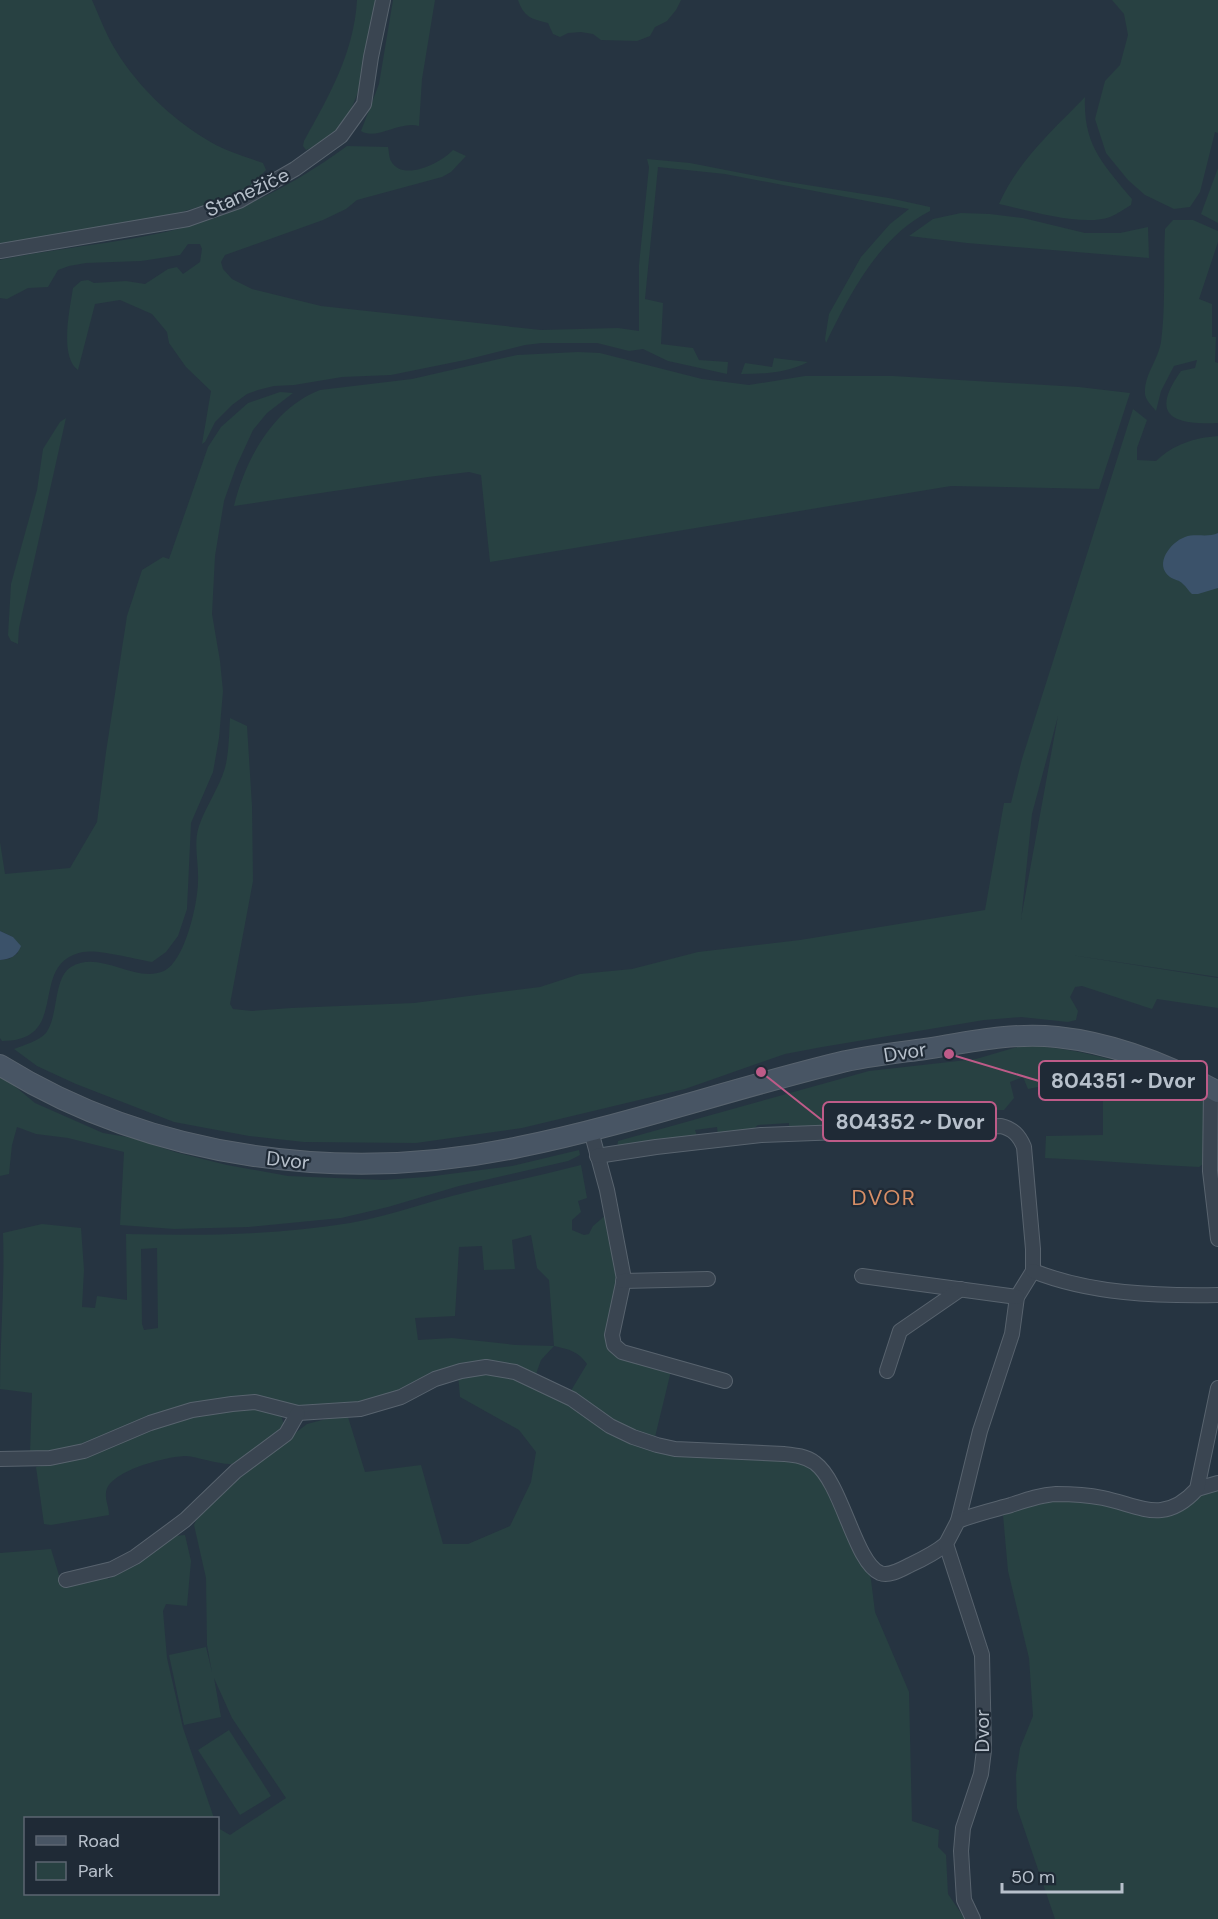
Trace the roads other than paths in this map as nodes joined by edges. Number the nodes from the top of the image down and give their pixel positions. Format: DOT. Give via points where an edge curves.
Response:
graph roads {
  1 [pos="383,0"];
  2 [pos="0,251"];
  3 [pos="0,1065"];
  4 [pos="1215,1090"];
  5 [pos="591,1131"];
  6 [pos="597,1156"];
  7 [pos="1218,1239"];
  8 [pos="1033,1271"];
  9 [pos="862,1276"];
  10 [pos="708,1279"];
  11 [pos="623,1281"];
  12 [pos="961,1289"];
  13 [pos="1218,1295"];
  14 [pos="1017,1297"];
  15 [pos="887,1371"];
  16 [pos="725,1381"];
  17 [pos="1218,1388"];
  18 [pos="298,1413"];
  19 [pos="0,1459"];
  20 [pos="1218,1483"];
  21 [pos="1197,1489"];
  22 [pos="958,1521"];
  23 [pos="946,1544"];
  24 [pos="66,1581"];
  25 [pos="973,1919"];
  1 -- 2 [label="street, Stanežiče" via="364,104 341,136 295,169 239,201 188,219"];
  3 -- 5 [label="street, Dvor" via="52,1094 119,1122 189,1144 284,1161 364,1164 438,1159 517,1148"];
  4 -- 5 [label="street, Dvor" via="1114,1047 1055,1036 1006,1036 841,1062"];
  4 -- 7 [label="street" via="1210,1171"];
  5 -- 6 [label="street"];
  6 -- 8 [label="street" via="761,1135 1001,1126 1020,1137 1024,1147"];
  6 -- 11 [label="street"];
  8 -- 13 [label="street" via="1053,1279 1140,1295"];
  8 -- 14 [label="street"];
  9 -- 12 [label="street"];
  10 -- 11 [label="street"];
  11 -- 16 [label="street" via="612,1335 614,1345 622,1352"];
  12 -- 14 [label="street"];
  12 -- 15 [label="street" via="900,1331"];
  14 -- 22 [label="street" via="1012,1334 980,1431"];
  17 -- 21 [label="street"];
  18 -- 19 [label="street" via="255,1402 192,1410 84,1451 50,1458"];
  18 -- 23 [label="street" via="344,1412 381,1404 461,1371 486,1367 514,1372 572,1399 633,1437 675,1449 784,1454 814,1462 832,1485 874,1569 887,1574"];
  18 -- 24 [label="street" via="286,1434 135,1557 112,1569"];
  20 -- 21 [label="street"];
  21 -- 22 [label="street" via="1175,1506 1159,1510 1140,1509 1103,1498 1057,1494 1038,1496"];
  22 -- 23 [label="street"];
  23 -- 25 [label="street, Dvor" via="982,1655 984,1750 981,1774 963,1828 961,1851 964,1900"];
}
